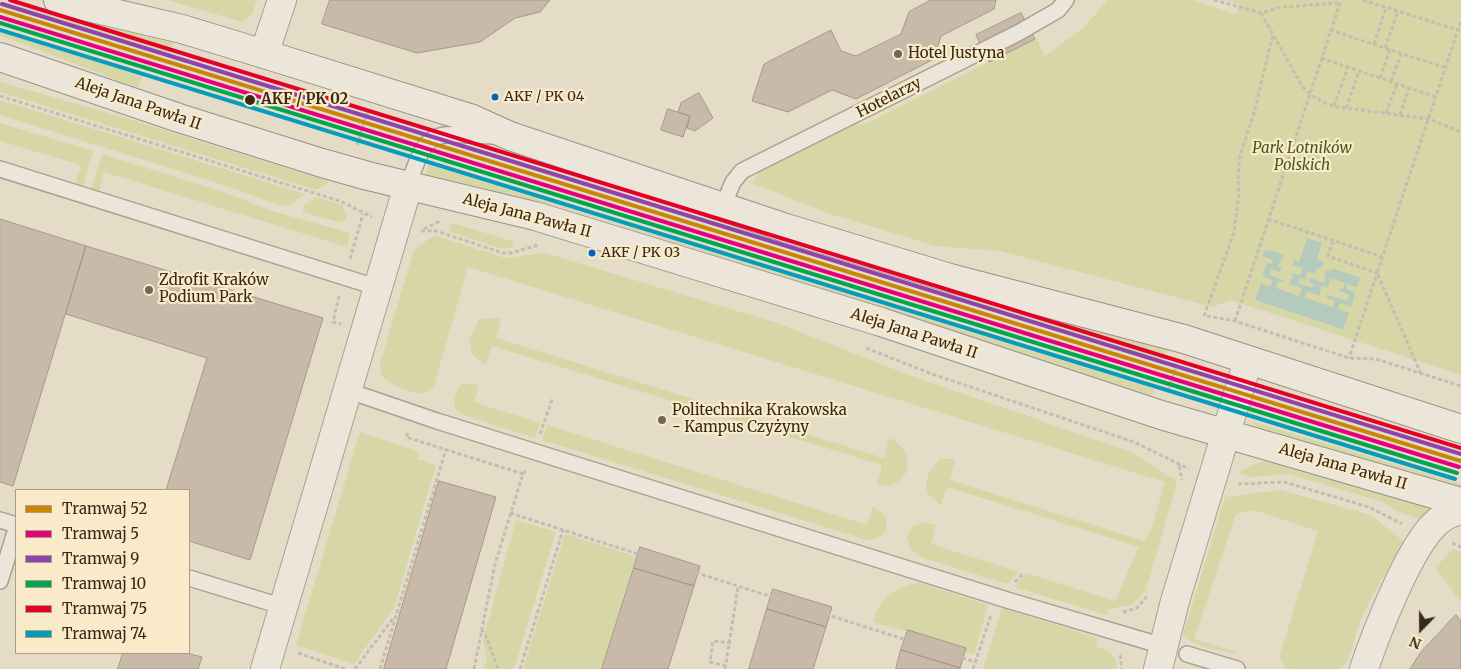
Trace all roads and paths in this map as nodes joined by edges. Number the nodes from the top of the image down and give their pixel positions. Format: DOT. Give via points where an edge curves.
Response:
graph roads {
  1 [pos="58,0"];
  2 [pos="282,0"];
  3 [pos="1066,0"];
  4 [pos="1214,0"];
  5 [pos="1363,0"];
  6 [pos="1340,1"];
  7 [pos="1386,7"];
  8 [pos="1398,11"];
  9 [pos="1261,13"];
  10 [pos="1461,22"];
  11 [pos="1330,30"];
  12 [pos="1460,31"];
  13 [pos="1273,34"];
  14 [pos="1374,44"];
  15 [pos="1385,48"];
  16 [pos="1390,49"];
  17 [pos="264,54"];
  18 [pos="1401,54"];
  19 [pos="0,57"];
  20 [pos="1321,58"];
  21 [pos="1348,66"];
  22 [pos="1446,68"];
  23 [pos="1359,70"];
  24 [pos="1380,78"];
  25 [pos="1391,81"];
  26 [pos="1397,84"];
  27 [pos="1409,88"];
  28 [pos="1309,93"];
  29 [pos="0,96"];
  30 [pos="1436,97"];
  31 [pos="1334,106"];
  32 [pos="1346,108"];
  33 [pos="1386,114"];
  34 [pos="367,115"];
  35 [pos="1400,115"];
  36 [pos="1429,119"];
  37 [pos="1461,132"];
  38 [pos="510,136"];
  39 [pos="358,143"];
  40 [pos="0,169"];
  41 [pos="408,186"];
  42 [pos="723,206"];
  43 [pos="363,214"];
  44 [pos="376,218"];
  45 [pos="1268,219"];
  46 [pos="421,231"];
  47 [pos="355,240"];
  48 [pos="1333,241"];
  49 [pos="544,243"];
  50 [pos="1382,257"];
  51 [pos="1377,273"];
  52 [pos="379,288"];
  53 [pos="1198,314"];
  54 [pos="1204,316"];
  55 [pos="1235,321"];
  56 [pos="862,346"];
  57 [pos="1349,358"];
  58 [pos="1248,361"];
  59 [pos="1176,368"];
  60 [pos="1421,374"];
  61 [pos="1461,386"];
  62 [pos="349,391"];
  63 [pos="1168,392"];
  64 [pos="552,396"];
  65 [pos="410,427"];
  66 [pos="1461,429"];
  67 [pos="1224,433"];
  68 [pos="539,438"];
  69 [pos="1152,444"];
  70 [pos="446,449"];
  71 [pos="1151,450"];
  72 [pos="530,464"];
  73 [pos="1179,466"];
  74 [pos="1187,468"];
  75 [pos="523,474"];
  76 [pos="1231,482"];
  77 [pos="1183,486"];
  78 [pos="1461,502"];
  79 [pos="1461,510"];
  80 [pos="510,513"];
  81 [pos="0,520"];
  82 [pos="15,527"];
  83 [pos="1409,527"];
  84 [pos="15,530"];
  85 [pos="563,530"];
  86 [pos="190,578"];
  87 [pos="0,581"];
  88 [pos="738,587"];
  89 [pos="1151,589"];
  90 [pos="1007,600"];
  91 [pos="284,607"];
  92 [pos="1117,612"];
  93 [pos="396,615"];
  94 [pos="481,629"];
  95 [pos="731,643"];
  96 [pos="290,651"];
  97 [pos="1169,657"];
  98 [pos="976,662"];
  99 [pos="726,667"];
  100 [pos="265,669"];
  101 [pos="345,669"];
  102 [pos="355,669"];
  103 [pos="380,669"];
  104 [pos="474,669"];
  105 [pos="498,669"];
  106 [pos="520,669"];
  107 [pos="974,669"];
  108 [pos="1237,669"];
  109 [pos="1364,669"];
  1 -- 17 [label="main road" via="182,29"];
  2 -- 17 [label="main road"];
  3 -- 42 [label="lane, Hotelarzy" via="1058,10 1018,33 750,167 738,176"];
  4 -- 9 [label="path"];
  5 -- 7 [label="path"];
  6 -- 9 [label="path" via="1281,7"];
  6 -- 11 [label="path"];
  7 -- 8 [label="path"];
  7 -- 14 [label="path"];
  8 -- 12 [label="path"];
  8 -- 15 [label="path"];
  9 -- 13 [label="path"];
  10 -- 12 [label="path"];
  11 -- 14 [label="path"];
  11 -- 20 [label="path"];
  12 -- 22 [label="path"];
  13 -- 28 [label="path" via="1295,76"];
  13 -- 54 [label="path" via="1240,156 1234,232"];
  14 -- 15 [label="path"];
  15 -- 16 [label="path"];
  16 -- 18 [label="path"];
  16 -- 24 [label="path"];
  17 -- 38 [label="main road" via="470,118"];
  18 -- 22 [label="path"];
  18 -- 25 [label="path"];
  19 -- 41 [label="main road, Aleja Jana Pawła II" via="179,118"];
  20 -- 21 [label="path"];
  20 -- 28 [label="path"];
  21 -- 23 [label="path"];
  21 -- 31 [label="path"];
  22 -- 30 [label="path"];
  23 -- 24 [label="path"];
  23 -- 32 [label="path"];
  24 -- 25 [label="path"];
  25 -- 26 [label="path"];
  26 -- 27 [label="path"];
  26 -- 33 [label="path"];
  27 -- 30 [label="path"];
  27 -- 35 [label="path"];
  28 -- 31 [label="path"];
  28 -- 45 [label="path"];
  29 -- 43 [label="path" via="316,193 346,203"];
  30 -- 36 [label="path"];
  31 -- 32 [label="path"];
  32 -- 33 [label="path"];
  33 -- 35 [label="path"];
  34 -- 39 [label="path"];
  35 -- 36 [label="path"];
  36 -- 37 [label="path"];
  36 -- 50 [label="path"];
  38 -- 41 [label="lane" via="437,136 421,150"];
  38 -- 42 [label="main road"];
  40 -- 52 [label="lane"];
  41 -- 52 [label="main road"];
  41 -- 67 [label="main road, Aleja Jana Pawła II" via="508,209 598,236 881,322"];
  42 -- 58 [label="main road" via="950,278 1133,324"];
  43 -- 44 [label="path"];
  43 -- 47 [label="path"];
  45 -- 48 [label="path"];
  45 -- 55 [label="path"];
  46 -- 49 [label="path" via="436,231 503,253"];
  48 -- 50 [label="path"];
  48 -- 51 [label="path" via="1328,256"];
  50 -- 51 [label="path"];
  51 -- 57 [label="path"];
  51 -- 60 [label="path"];
  52 -- 62 [label="main road"];
  53 -- 54 [label="path"];
  54 -- 55 [label="path"];
  55 -- 57 [label="path"];
  56 -- 71 [label="path" via="932,374"];
  57 -- 60 [label="path" via="1376,359"];
  58 -- 66 [label="main road"];
  58 -- 67 [label="main road"];
  59 -- 63 [label="path"];
  60 -- 61 [label="path"];
  62 -- 90 [label="lane"];
  62 -- 91 [label="main road"];
  64 -- 68 [label="path"];
  65 -- 70 [label="path" via="406,437"];
  67 -- 78 [label="main road, Aleja Jana Pawła II"];
  67 -- 97 [label="main road"];
  69 -- 71 [label="path"];
  70 -- 75 [label="path"];
  70 -- 93 [label="path"];
  71 -- 73 [label="path"];
  72 -- 75 [label="path"];
  73 -- 74 [label="path"];
  73 -- 77 [label="path"];
  75 -- 80 [label="path"];
  76 -- 83 [label="path" via="1249,485 1284,482 1369,507"];
  79 -- 109 [label="main road" via="1444,516 1430,529 1399,584"];
  80 -- 85 [label="path"];
  80 -- 94 [label="path"];
  81 -- 82 [label="lane"];
  84 -- 87 [label="lane"];
  85 -- 88 [label="path"];
  85 -- 106 [label="path"];
  86 -- 91 [label="lane"];
  88 -- 95 [label="path"];
  88 -- 98 [label="path"];
  89 -- 92 [label="path" via="1137,608"];
  90 -- 97 [label="lane"];
  90 -- 98 [label="path" via="1005,606 994,607"];
  91 -- 100 [label="main road"];
  93 -- 102 [label="path"];
  93 -- 103 [label="path"];
  94 -- 104 [label="path"];
  94 -- 105 [label="path"];
  95 -- 99 [label="path"];
  95 -- 99 [label="path" via="712,641 710,662"];
  96 -- 101 [label="path"];
  97 -- 108 [label="lane"];
  98 -- 107 [label="path"];
}
